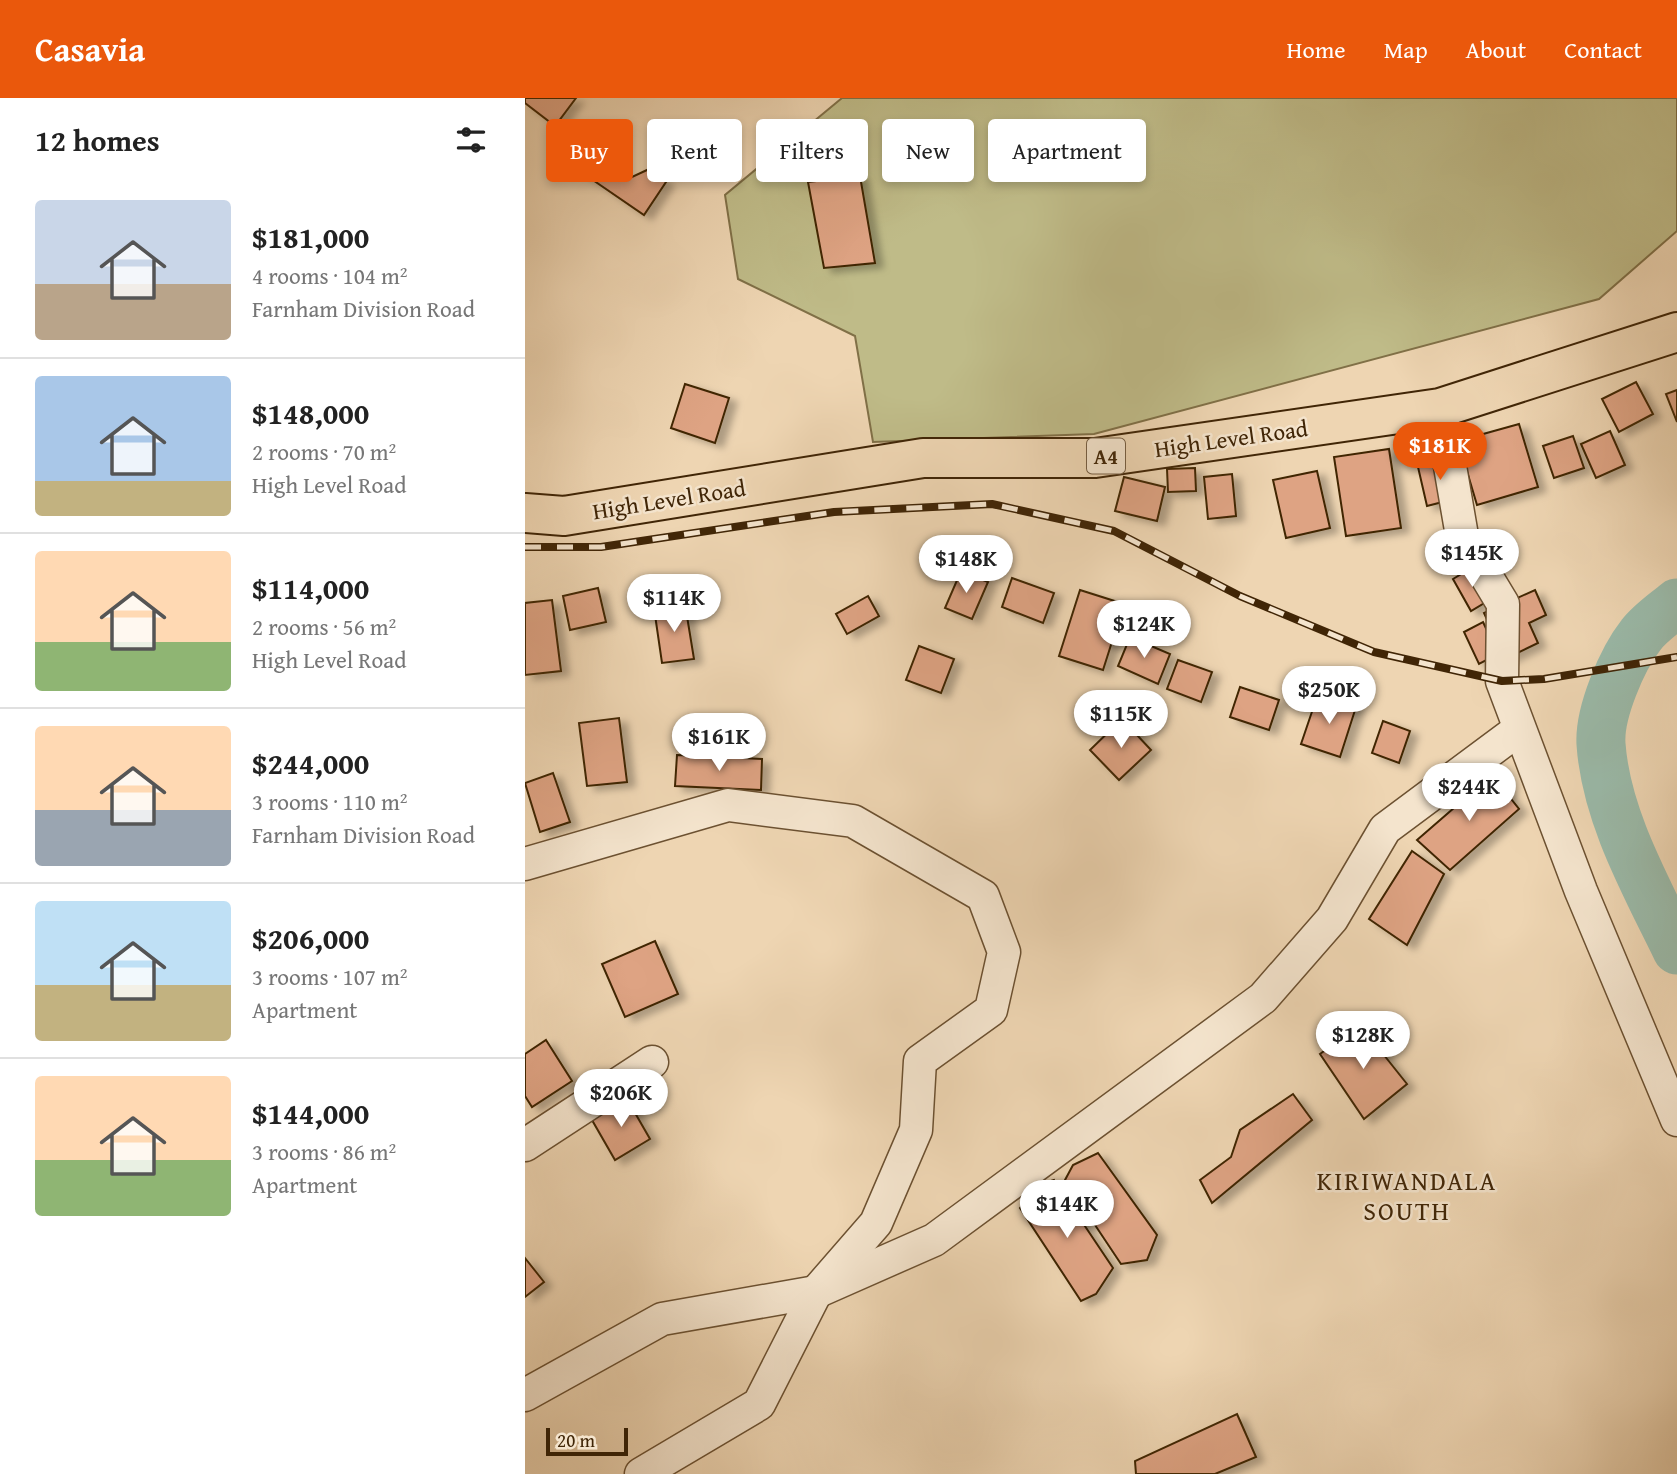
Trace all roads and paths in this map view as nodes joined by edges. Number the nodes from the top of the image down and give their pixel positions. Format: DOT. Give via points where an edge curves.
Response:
graph roads {
  1 [pos="1677,332"];
  2 [pos="1440,408"];
  3 [pos="525,513"];
  4 [pos="1518,730"];
  5 [pos="525,863"];
  6 [pos="652,1062"];
  7 [pos="1677,1120"];
  8 [pos="525,1145"];
  9 [pos="816,1292"];
  10 [pos="530,1384"];
  11 [pos="641,1474"];
  1 -- 2 [label="highway, High Level Road / A4"];
  2 -- 3 [label="highway, High Level Road / A4" via="1095,458 923,457 564,516"];
  2 -- 4 [label="street" via="1462,536 1503,604 1502,681"];
  4 -- 7 [label="street"];
  4 -- 9 [label="street" via="1385,829 1332,919 1263,999 934,1240"];
  5 -- 9 [label="street" via="728,805 853,821 983,896 1004,952 991,1010 920,1061 916,1130 876,1223"];
  6 -- 8 [label="street"];
  9 -- 10 [label="street" via="662,1319"];
  9 -- 11 [label="street" via="759,1404"];
}
